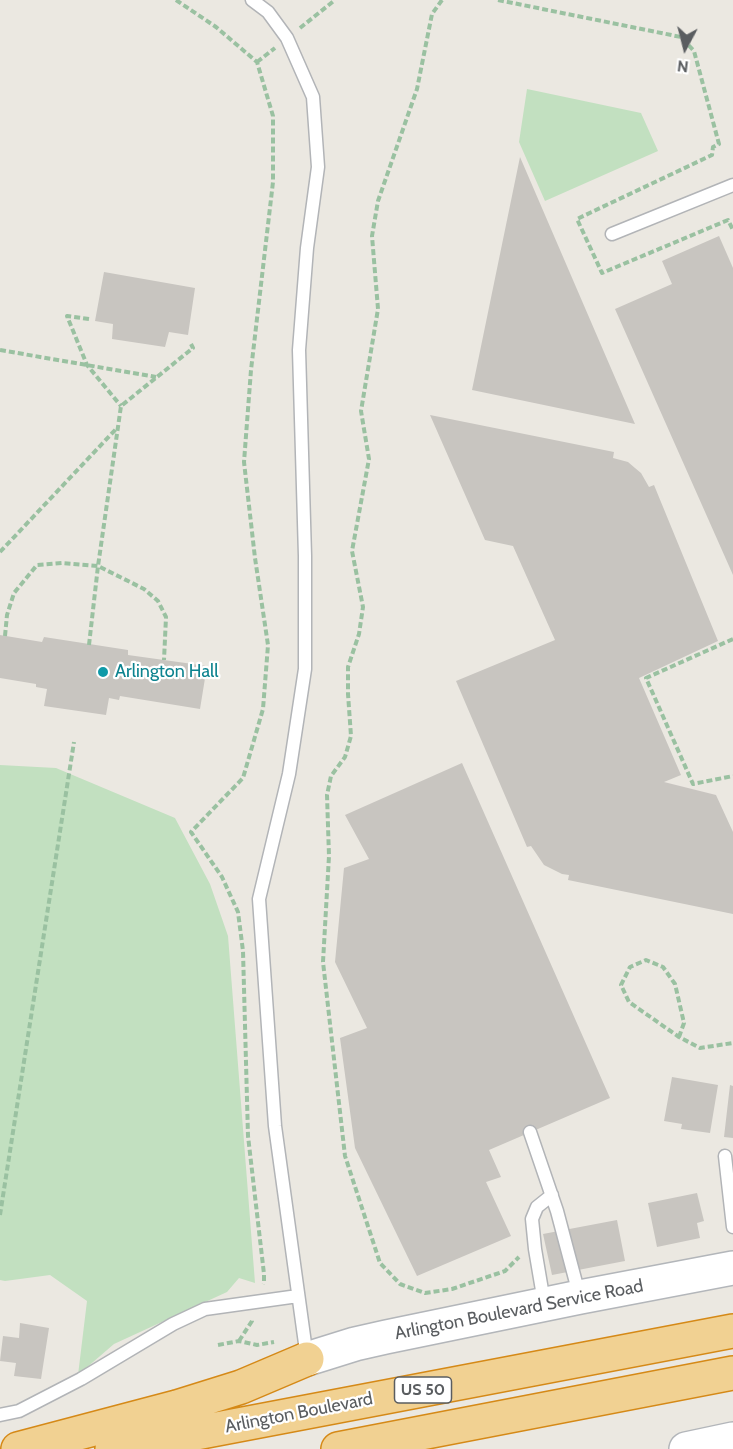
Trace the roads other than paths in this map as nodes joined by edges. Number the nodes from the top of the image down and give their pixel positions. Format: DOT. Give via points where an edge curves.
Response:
graph roads {
  1 [pos="252,0"];
  2 [pos="733,185"];
  3 [pos="612,234"];
  4 [pos="530,1132"];
  5 [pos="725,1156"];
  6 [pos="552,1196"];
  7 [pos="733,1227"];
  8 [pos="733,1268"];
  9 [pos="298,1296"];
  10 [pos="580,1297"];
  11 [pos="544,1304"];
  12 [pos="733,1331"];
  13 [pos="307,1359"];
  14 [pos="733,1372"];
  15 [pos="0,1415"];
  16 [pos="733,1439"];
  17 [pos="18,1449"];
  18 [pos="112,1449"];
  19 [pos="338,1449"];
  20 [pos="686,1449"];
  1 -- 9 [label="lane" via="287,38 313,97 318,167 299,350 305,669 289,774 260,899 275,1126"];
  2 -- 3 [label="lane"];
  4 -- 6 [label="lane"];
  5 -- 7 [label="lane"];
  6 -- 10 [label="lane"];
  6 -- 11 [label="lane" via="537,1207 532,1219"];
  8 -- 10 [label="main road, Arlington Boulevard Service Road"];
  9 -- 13 [label="lane"];
  9 -- 15 [label="lane" via="205,1309 81,1379 19,1411"];
  10 -- 11 [label="main road, Arlington Boulevard Service Road"];
  11 -- 13 [label="main road, Arlington Boulevard Service Road" via="368,1341"];
  12 -- 18 [label="highway, Arlington Boulevard / US 50"];
  13 -- 17 [label="highway" via="241,1387 177,1407"];
  14 -- 19 [label="highway, US 50"];
  16 -- 20 [label="main road"];
}
